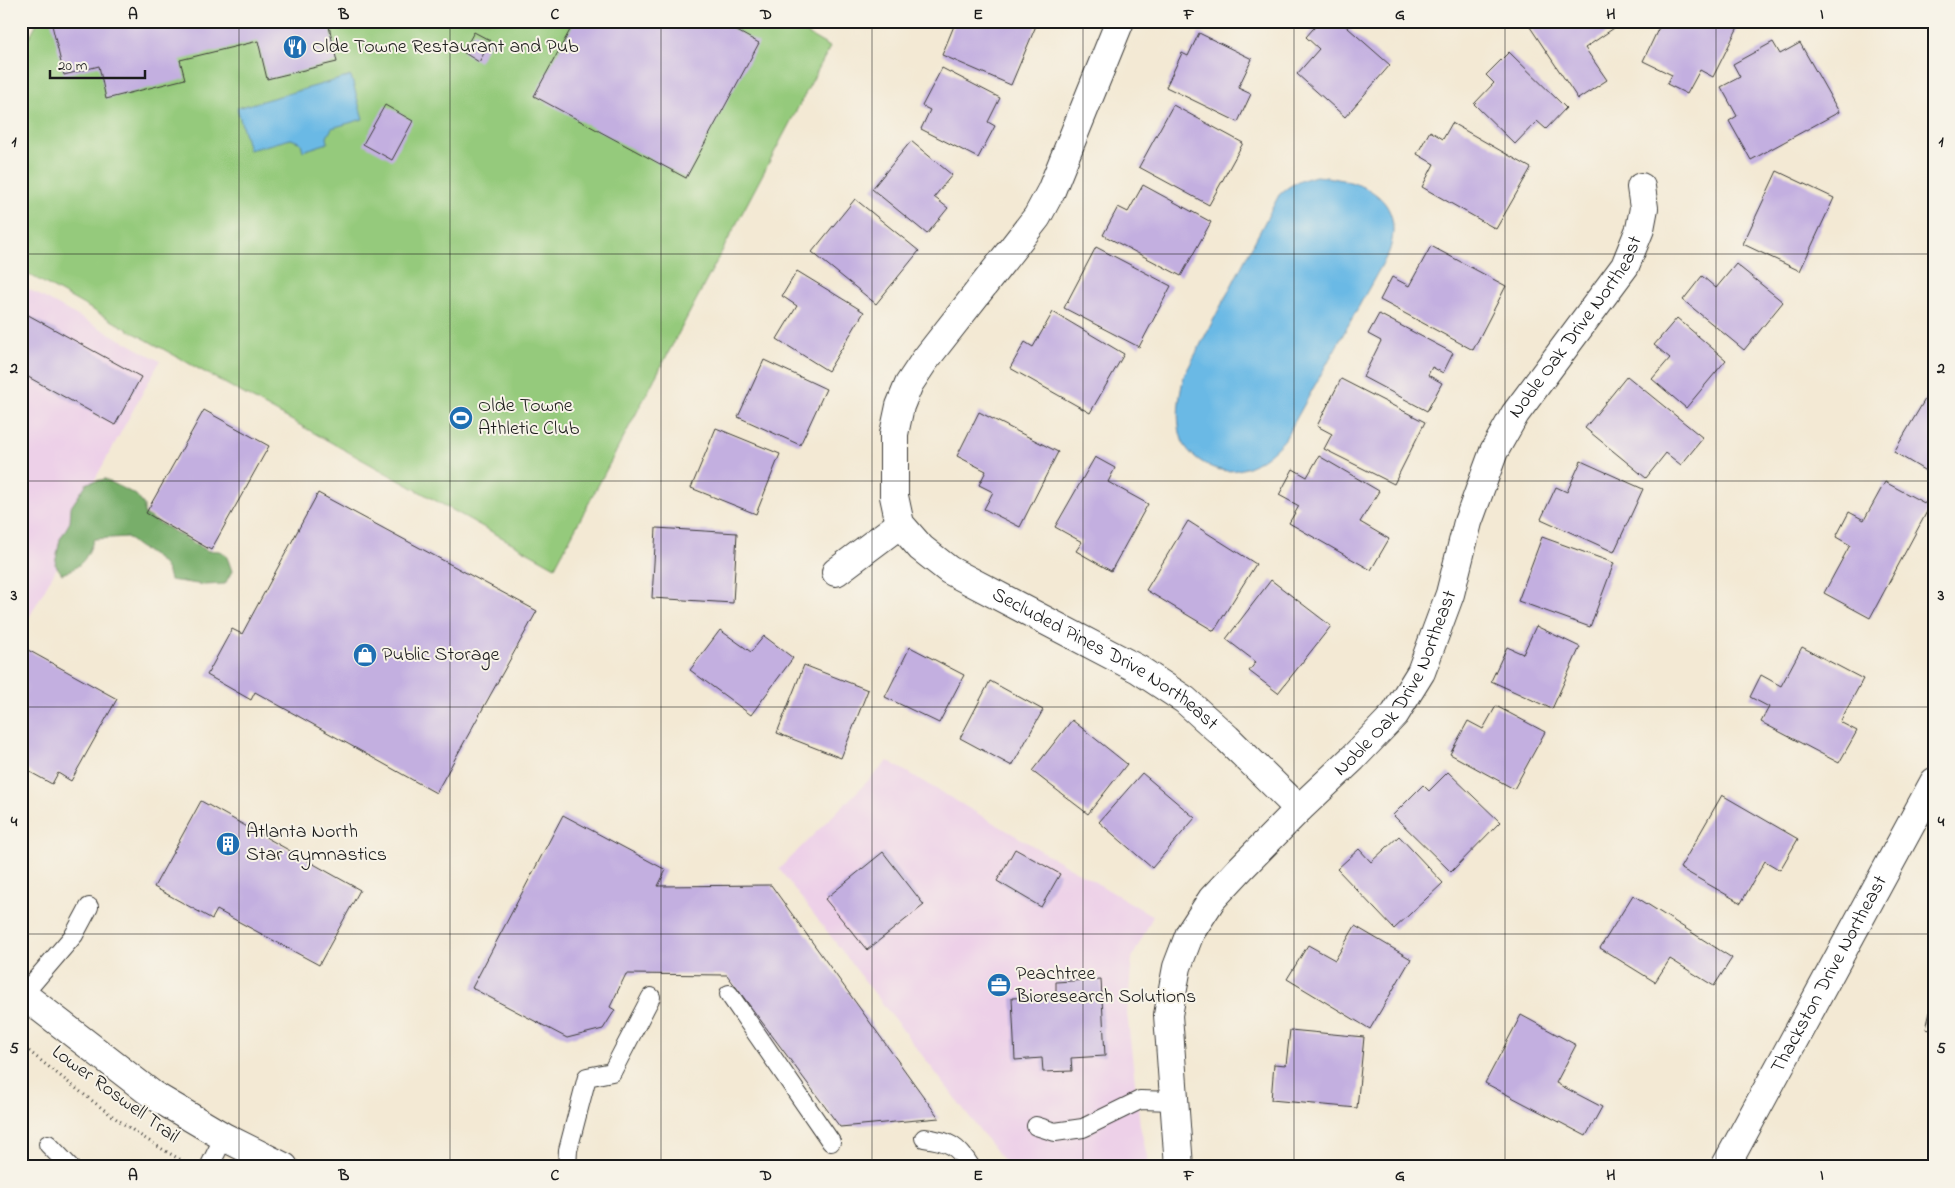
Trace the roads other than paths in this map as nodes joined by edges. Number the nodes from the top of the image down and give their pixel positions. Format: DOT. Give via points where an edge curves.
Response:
graph roads {
  1 [pos="1120,21"];
  2 [pos="1641,187"];
  3 [pos="900,524"];
  4 [pos="836,572"];
  5 [pos="1934,782"];
  6 [pos="1299,809"];
  7 [pos="90,907"];
  8 [pos="729,994"];
  9 [pos="22,995"];
  10 [pos="651,997"];
  11 [pos="1174,1101"];
  12 [pos="1036,1126"];
  13 [pos="224,1137"];
  14 [pos="924,1138"];
  15 [pos="831,1142"];
  16 [pos="48,1144"];
  17 [pos="70,1167"];
  18 [pos="209,1167"];
  19 [pos="284,1167"];
  20 [pos="567,1167"];
  21 [pos="971,1167"];
  22 [pos="1179,1167"];
  23 [pos="1725,1167"];
  1 -- 3 [label="street, Secluded Pines Drive Northeast" via="1051,191 1037,217 909,384 894,434 894,496"];
  2 -- 6 [label="street, Noble Oak Drive Northeast" via="1644,208 1640,229 1625,266 1515,414 1494,451 1468,522 1450,594 1421,672 1395,714"];
  3 -- 4 [label="street"];
  3 -- 6 [label="street, Secluded Pines Drive Northeast" via="921,548 949,570 1138,669 1185,700"];
  5 -- 23 [label="street, Thackston Drive Northeast"];
  6 -- 11 [label="street, Noble Oak Drive Northeast" via="1212,899 1190,933 1177,967 1168,1015"];
  7 -- 9 [label="lane" via="74,935"];
  8 -- 15 [label="lane"];
  9 -- 13 [label="street" via="152,1095"];
  10 -- 20 [label="lane" via="612,1072 587,1077 568,1150"];
  11 -- 12 [label="lane" via="1140,1100 1083,1128 1055,1132"];
  11 -- 22 [label="street, Noble Oak Drive Northeast"];
  13 -- 18 [label="lane"];
  13 -- 19 [label="street"];
  14 -- 21 [label="lane" via="952,1144"];
  16 -- 17 [label="lane"];
}
